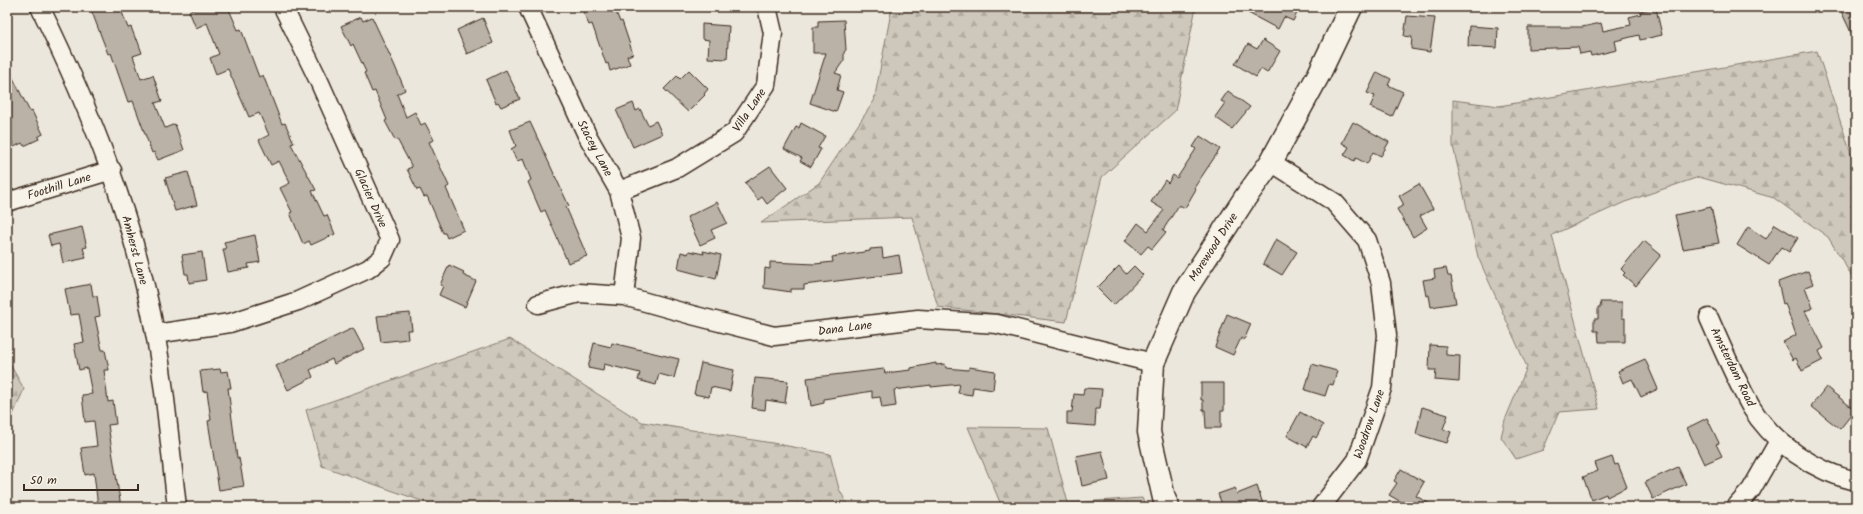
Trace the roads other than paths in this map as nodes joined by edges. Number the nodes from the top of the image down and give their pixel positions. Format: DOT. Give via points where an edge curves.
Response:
graph roads {
  1 [pos="40,7"];
  2 [pos="283,7"];
  3 [pos="528,7"];
  4 [pos="767,7"];
  5 [pos="1351,7"];
  6 [pos="1271,162"];
  7 [pos="112,170"];
  8 [pos="619,191"];
  9 [pos="7,202"];
  10 [pos="624,296"];
  11 [pos="538,304"];
  12 [pos="1709,318"];
  13 [pos="156,334"];
  14 [pos="1153,364"];
  15 [pos="1779,441"];
  16 [pos="1856,481"];
  17 [pos="177,507"];
  18 [pos="1168,507"];
  19 [pos="1321,507"];
  20 [pos="1736,507"];
  1 -- 7 [label="street, Amherst Lane" via="59,44"];
  2 -- 13 [label="street, Glacier Drive" via="320,81 390,240 382,258 368,268 298,301 230,322"];
  3 -- 8 [label="street, Stacey Lane" via="587,135"];
  4 -- 8 [label="street, Villa Lane" via="773,33 766,85 734,133 677,168"];
  5 -- 6 [label="street, Morewood Drive" via="1319,74"];
  6 -- 14 [label="street, Morewood Drive" via="1184,292"];
  6 -- 19 [label="street, Woodrow Lane" via="1334,202 1367,240 1381,283 1387,335 1382,388 1357,460"];
  7 -- 9 [label="street, Foothill Lane"];
  7 -- 13 [label="street, Amherst Lane" via="137,253"];
  8 -- 10 [label="street, Stacey Lane" via="631,238"];
  10 -- 11 [label="street, Dana Lane" via="579,293"];
  10 -- 14 [label="street, Dana Lane" via="774,336 918,319 997,324"];
  12 -- 15 [label="street, Amsterdam Road" via="1752,408"];
  13 -- 17 [label="street, Amherst Lane"];
  14 -- 18 [label="street, Morewood Drive" via="1148,432"];
  15 -- 16 [label="street, Amsterdam Road" via="1820,469"];
  15 -- 20 [label="street" via="1751,490"];
}
